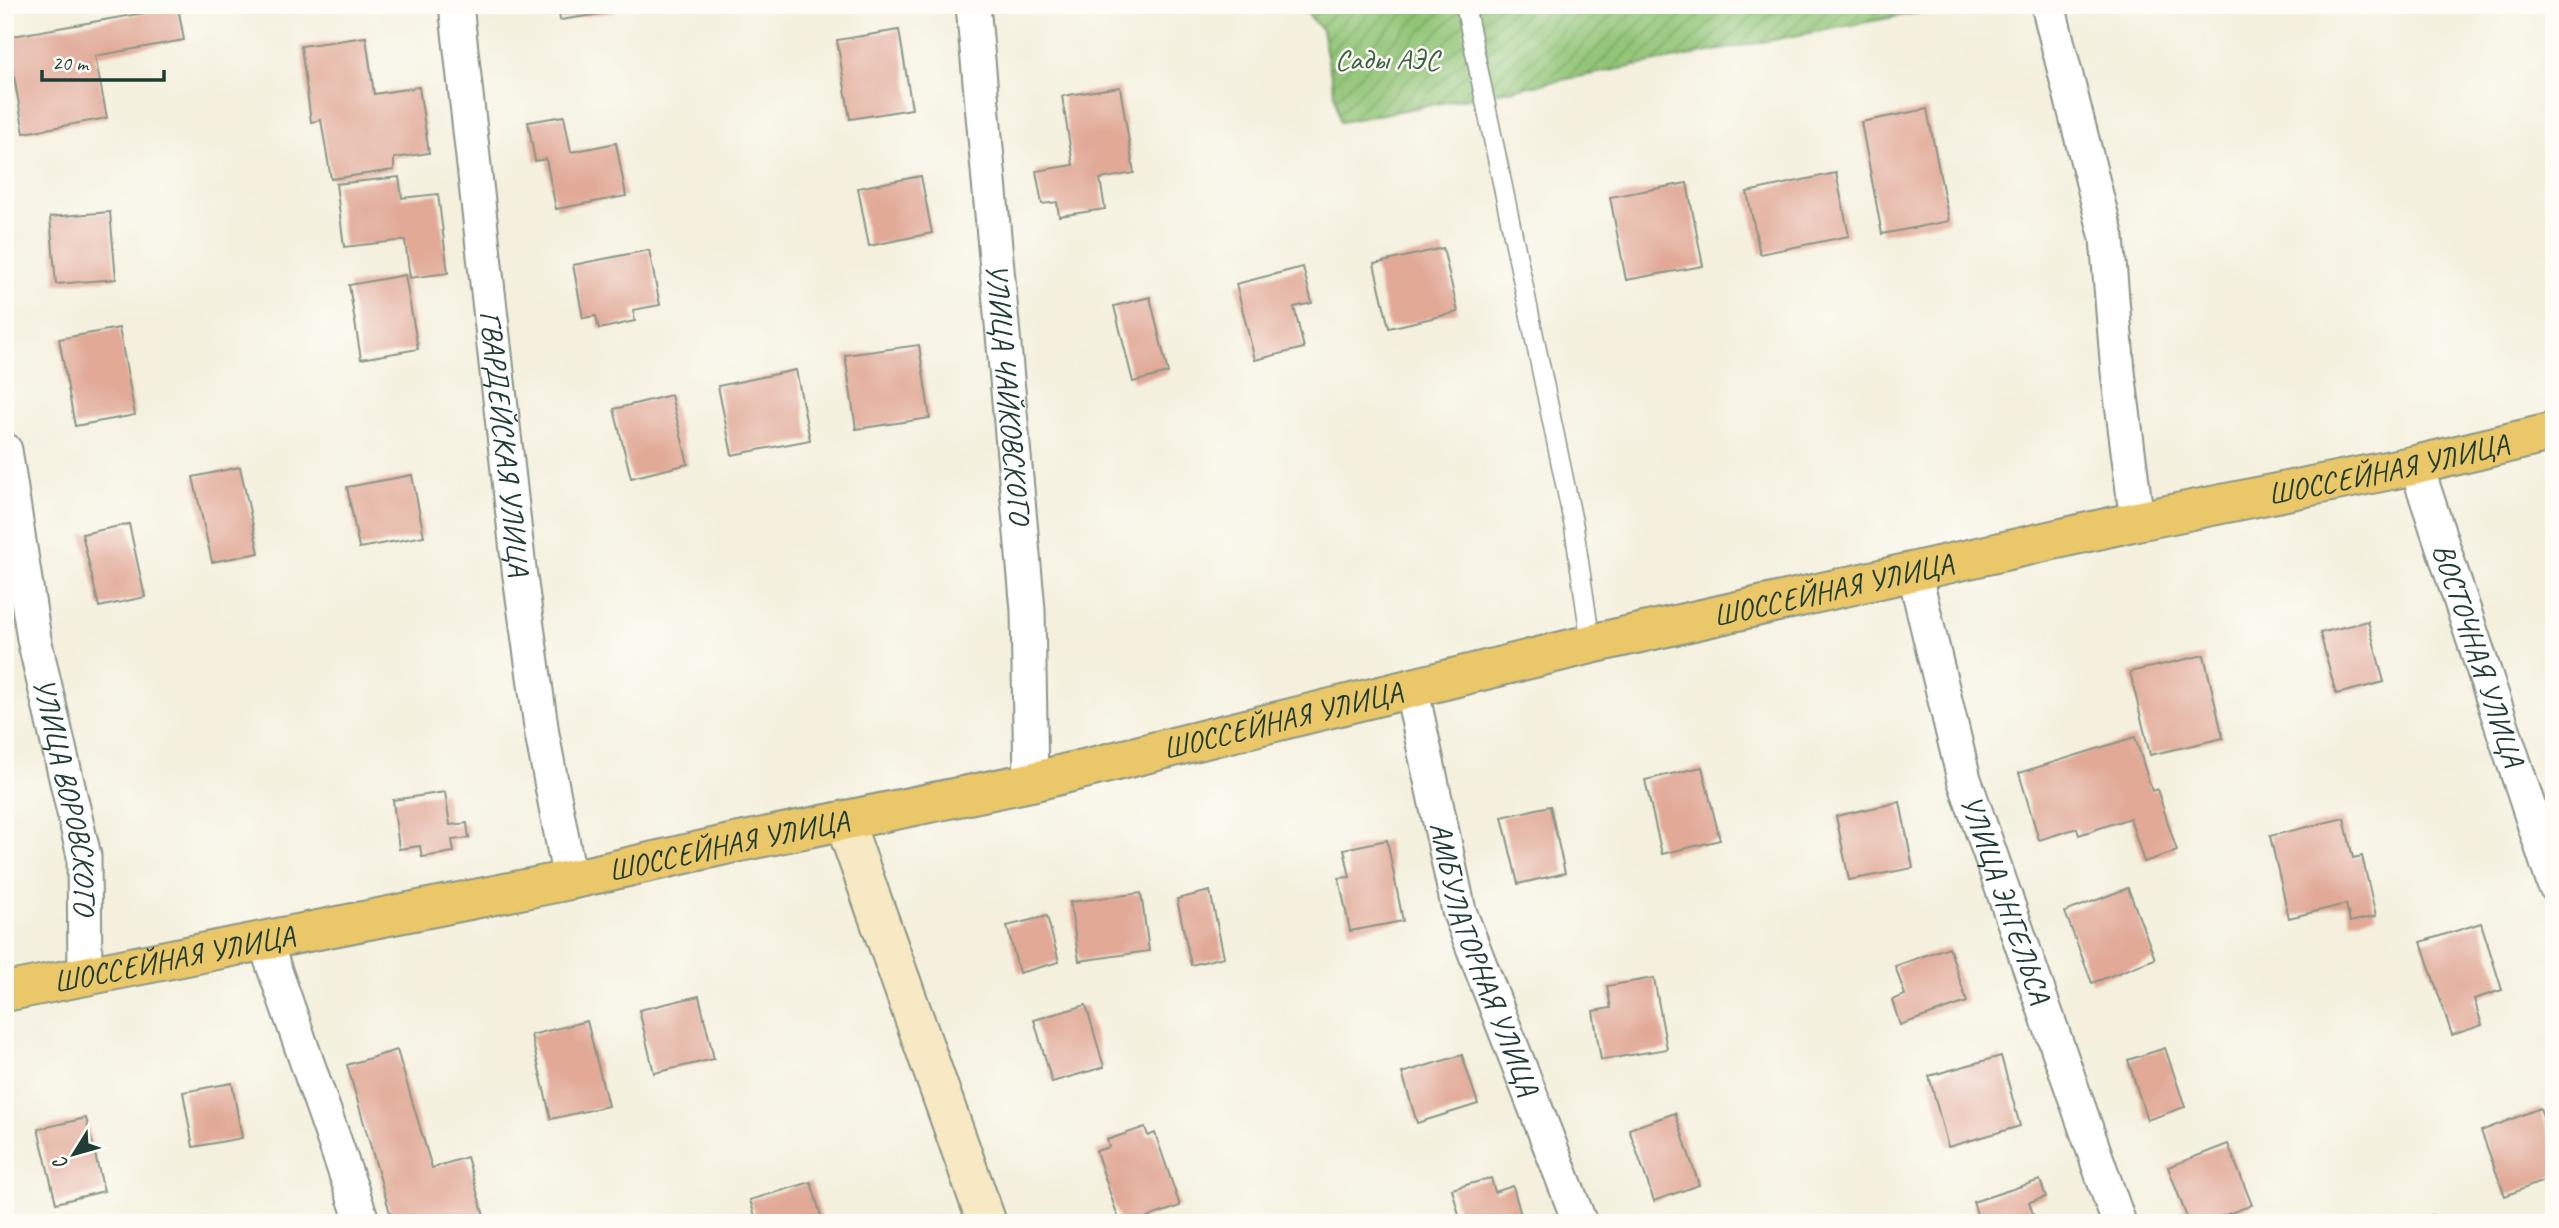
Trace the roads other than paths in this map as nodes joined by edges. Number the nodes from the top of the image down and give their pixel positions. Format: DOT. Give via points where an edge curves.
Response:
graph roads {
  1 [pos="456,5"];
  2 [pos="973,5"];
  3 [pos="1465,5"];
  4 [pos="2048,5"];
  5 [pos="2554,432"];
  6 [pos="5,450"];
  7 [pos="2416,465"];
  8 [pos="2137,521"];
  9 [pos="1914,571"];
  10 [pos="1591,644"];
  11 [pos="1411,687"];
  12 [pos="1031,782"];
  13 [pos="844,821"];
  14 [pos="570,880"];
  15 [pos="2554,884"];
  16 [pos="264,939"];
  17 [pos="85,978"];
  18 [pos="5,992"];
  19 [pos="363,1223"];
  20 [pos="987,1223"];
  21 [pos="1580,1223"];
  22 [pos="2119,1223"];
  1 -- 14 [label="street, ГВАРДЕЙСКАЯ УЛИЦА" via="519,569 542,734"];
  2 -- 12 [label="street, УЛИЦА ЧАЙКОВСКОГО" via="1028,610"];
  3 -- 10 [label="lane" via="1574,527"];
  4 -- 8 [label="street" via="2107,238"];
  5 -- 7 [label="main road, ШОССЕЙНАЯ УЛИЦА"];
  6 -- 17 [label="street, УЛИЦА ВОРОВСКОГО" via="34,639 84,856"];
  7 -- 8 [label="main road, ШОССЕЙНАЯ УЛИЦА"];
  7 -- 15 [label="street, ВОСТОЧНАЯ УЛИЦА"];
  8 -- 9 [label="main road, ШОССЕЙНАЯ УЛИЦА"];
  9 -- 10 [label="main road, ШОССЕЙНАЯ УЛИЦА"];
  9 -- 22 [label="street, УЛИЦА ЭНГЕЛЬСА" via="1964,779"];
  10 -- 11 [label="main road, ШОССЕЙНАЯ УЛИЦА"];
  11 -- 12 [label="main road, ШОССЕЙНАЯ УЛИЦА"];
  11 -- 21 [label="street, АМБУЛАТОРНАЯ УЛИЦА" via="1459,911"];
  12 -- 13 [label="main road, ШОССЕЙНАЯ УЛИЦА"];
  13 -- 14 [label="main road, ШОССЕЙНАЯ УЛИЦА"];
  13 -- 20 [label="street"];
  14 -- 16 [label="main road, ШОССЕЙНАЯ УЛИЦА"];
  16 -- 17 [label="main road, ШОССЕЙНАЯ УЛИЦА"];
  16 -- 19 [label="street"];
  17 -- 18 [label="main road, ШОССЕЙНАЯ УЛИЦА"];
}
